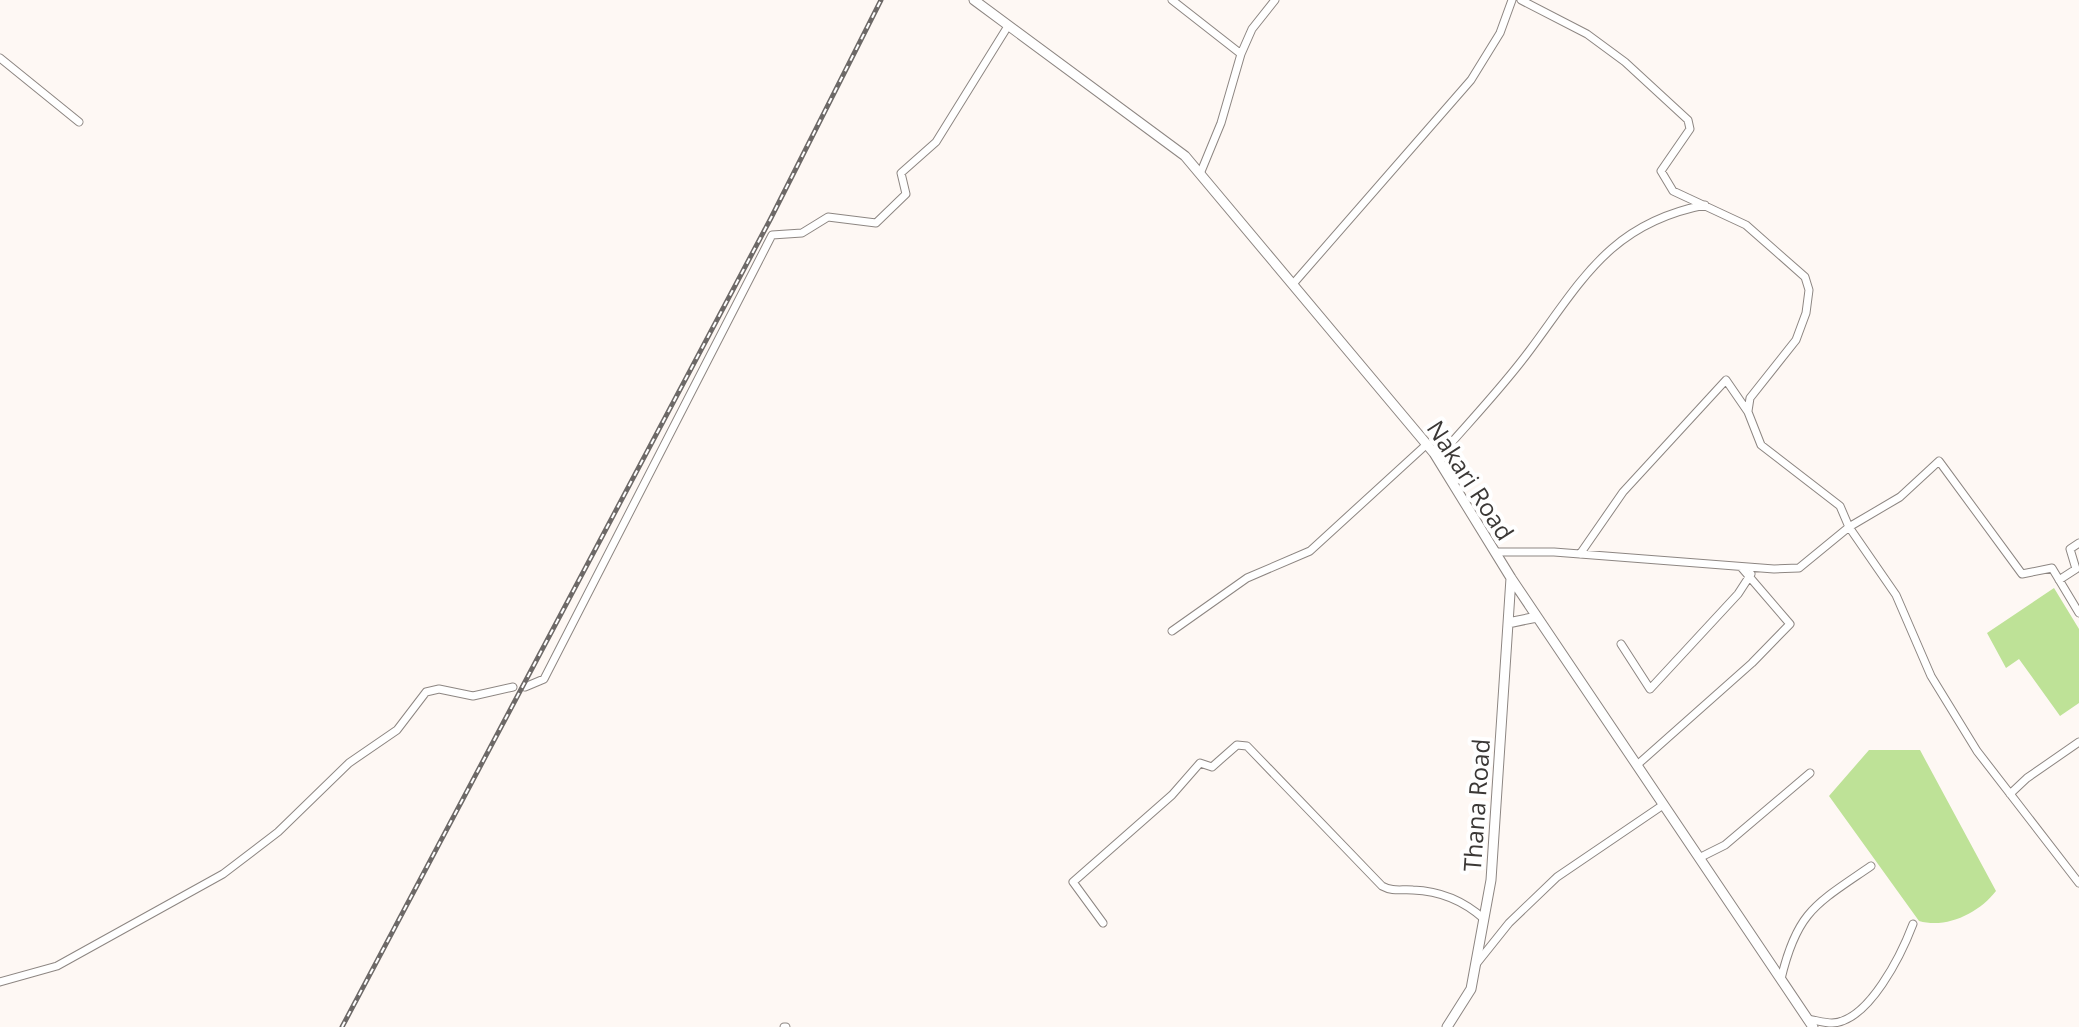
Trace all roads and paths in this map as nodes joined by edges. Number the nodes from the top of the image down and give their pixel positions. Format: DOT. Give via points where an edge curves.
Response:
graph roads {
  1 [pos="974,0"];
  2 [pos="1172,0"];
  3 [pos="1275,0"];
  4 [pos="1512,0"];
  5 [pos="1521,0"];
  6 [pos="1008,26"];
  7 [pos="1241,54"];
  8 [pos="0,58"];
  9 [pos="79,122"];
  10 [pos="1200,174"];
  11 [pos="1705,205"];
  12 [pos="1293,284"];
  13 [pos="1748,412"];
  14 [pos="1427,444"];
  15 [pos="1438,458"];
  16 [pos="1849,527"];
  17 [pos="2079,543"];
  18 [pos="1495,552"];
  19 [pos="1580,554"];
  20 [pos="1752,572"];
  21 [pos="1511,578"];
  22 [pos="2059,580"];
  23 [pos="2079,613"];
  24 [pos="1537,617"];
  25 [pos="1508,623"];
  26 [pos="1172,631"];
  27 [pos="1621,644"];
  28 [pos="513,687"];
  29 [pos="525,687"];
  30 [pos="2079,742"];
  31 [pos="1637,765"];
  32 [pos="1810,773"];
  33 [pos="2010,794"];
  34 [pos="1663,805"];
  35 [pos="1699,858"];
  36 [pos="1871,866"];
  37 [pos="2079,883"];
  38 [pos="1484,919"];
  39 [pos="1103,923"];
  40 [pos="1913,924"];
  41 [pos="1475,965"];
  42 [pos="1781,979"];
  43 [pos="0,982"];
  44 [pos="1810,1023"];
  45 [pos="1447,1027"];
  1 -- 6 [label="street, Nakari Road"];
  2 -- 7 [label="street"];
  3 -- 7 [label="street" via="1252,29"];
  4 -- 12 [label="street" via="1500,33 1471,80"];
  5 -- 11 [label="street" via="1587,34 1688,120 1690,129 1661,171 1673,191"];
  6 -- 10 [label="street, Nakari Road" via="1185,156"];
  6 -- 29 [label="street" via="936,142 901,173 906,194 882,217 871,223 828,217 802,233 772,235 544,679"];
  7 -- 10 [label="street"];
  8 -- 9 [label="street"];
  10 -- 12 [label="street, Nakari Road"];
  11 -- 13 [label="street" via="1746,225 1805,277 1809,290 1796,340 1750,398"];
  11 -- 15 [label="street" via="1670,212 1595,261 1511,373"];
  12 -- 14 [label="street, Nakari Road"];
  13 -- 16 [label="street" via="1761,445 1840,506"];
  13 -- 19 [label="street" via="1726,380 1623,492"];
  14 -- 15 [label="street, Nakari Road"];
  14 -- 26 [label="street" via="1310,551 1247,578"];
  15 -- 18 [label="street, Nakari Road"];
  16 -- 20 [label="street" via="1799,568"];
  16 -- 22 [label="street" via="1900,497 1939,461 2022,574 2052,568"];
  16 -- 33 [label="street" via="1896,595 1945,700"];
  17 -- 22 [label="street" via="2070,549 2076,569"];
  18 -- 19 [label="street"];
  18 -- 21 [label="street, Nakari Road"];
  19 -- 20 [label="street"];
  20 -- 27 [label="street" via="1715,621 1650,689"];
  20 -- 31 [label="street" via="1790,624"];
  21 -- 24 [label="street, Nakari Road"];
  21 -- 25 [label="street, Thana Road"];
  22 -- 23 [label="street"];
  24 -- 25 [label="street"];
  24 -- 31 [label="street, Nakari Road"];
  25 -- 38 [label="street, Thana Road"];
  28 -- 43 [label="street" via="473,696 439,689 426,692 397,730 349,763 278,832 223,874 57,966"];
  30 -- 33 [label="street"];
  31 -- 34 [label="street, Nakari Road"];
  32 -- 35 [label="street" via="1725,845"];
  33 -- 37 [label="street"];
  34 -- 35 [label="street, Nakari Road"];
  34 -- 41 [label="street" via="1557,877"];
  35 -- 42 [label="street, Nakari Road"];
  36 -- 42 [label="street" via="1811,907 1790,942"];
  38 -- 39 [label="street" via="1452,897 1382,886 1247,746 1237,745 1212,767 1200,763 1172,795 1073,882"];
  38 -- 41 [label="street, Thana Road"];
  40 -- 44 [label="street" via="1897,965 1853,1016"];
  41 -- 45 [label="street, Thana Road" via="1471,989"];
  42 -- 44 [label="street, Nakari Road"];
}
